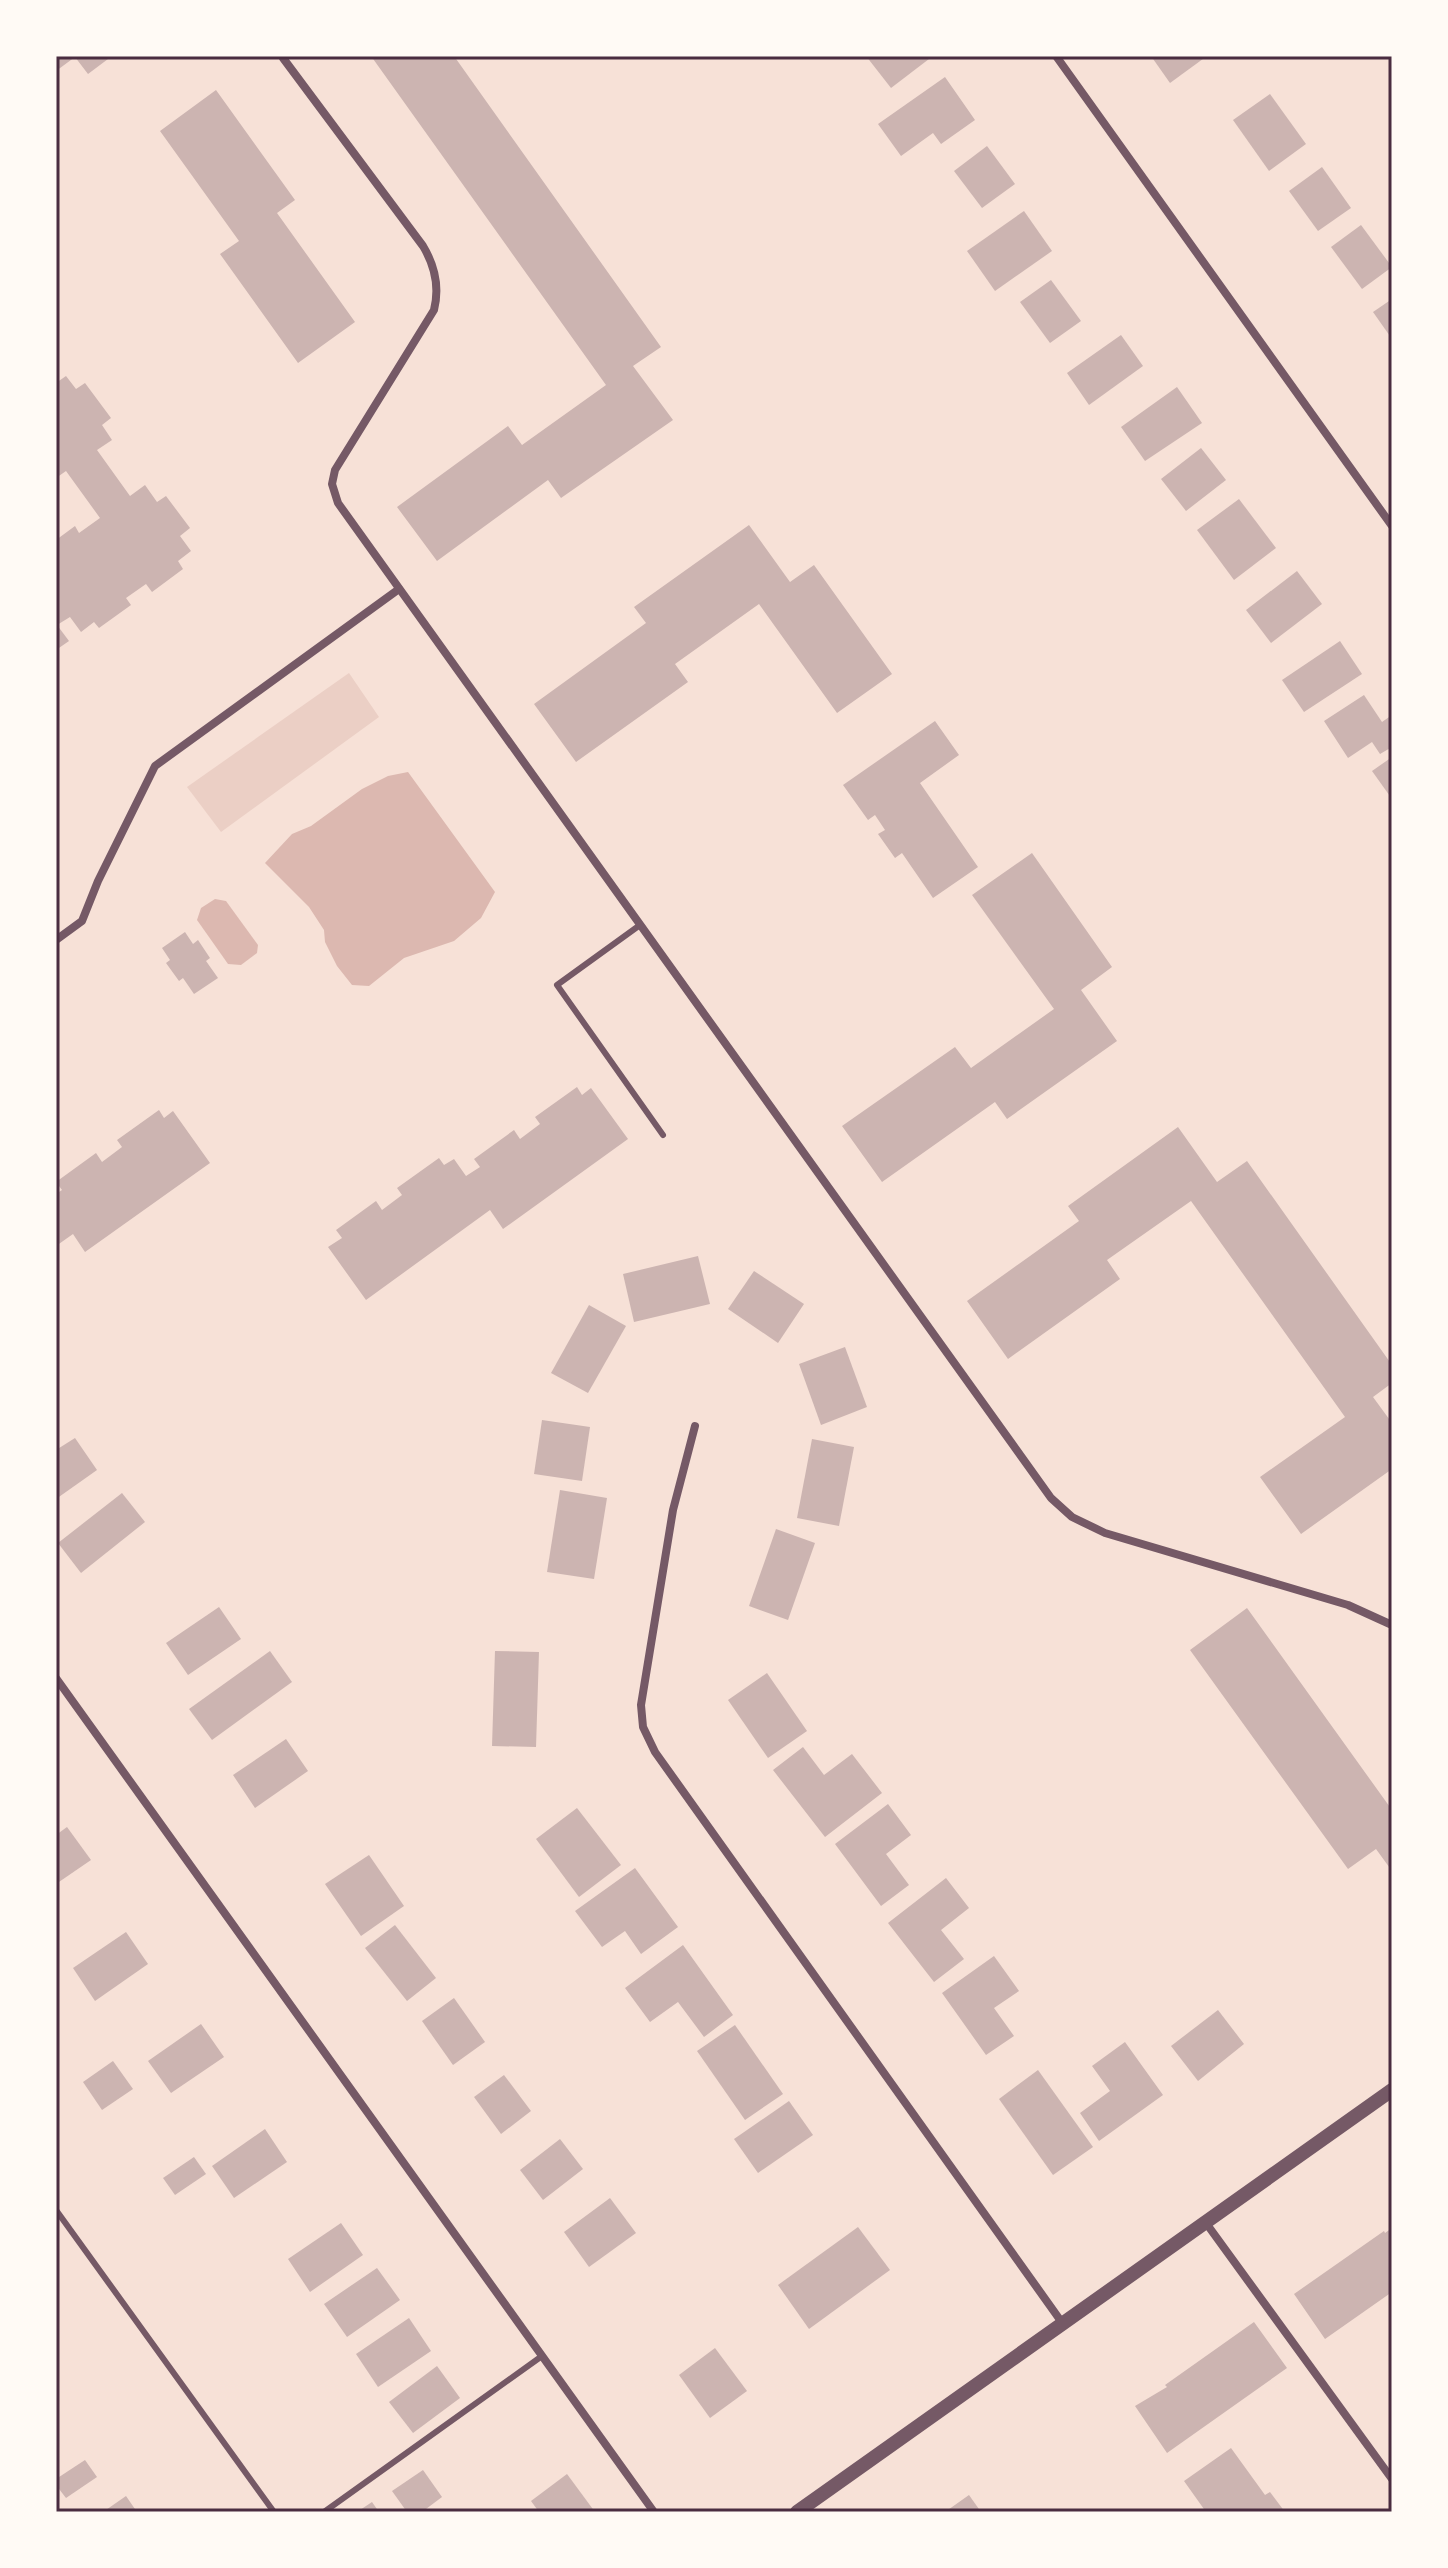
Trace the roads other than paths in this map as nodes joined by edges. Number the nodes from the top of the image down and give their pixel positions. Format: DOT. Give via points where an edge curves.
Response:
graph roads {
  1 [pos="1056,56"];
  2 [pos="283,57"];
  3 [pos="1392,526"];
  4 [pos="399,589"];
  5 [pos="640,925"];
  6 [pos="56,940"];
  7 [pos="663,1135"];
  8 [pos="695,1426"];
  9 [pos="1392,1625"];
  10 [pos="56,1678"];
  11 [pos="1392,2090"];
  12 [pos="56,2210"];
  13 [pos="1206,2223"];
  14 [pos="1063,2324"];
  15 [pos="542,2356"];
  16 [pos="1392,2479"];
  17 [pos="274,2512"];
  18 [pos="324,2512"];
  19 [pos="654,2512"];
  20 [pos="797,2512"];
  1 -- 3 [label="street"];
  2 -- 4 [label="street" via="423,246 435,273 434,310 339,461 332,484 338,503"];
  4 -- 5 [label="street"];
  4 -- 6 [label="street" via="155,766 82,921"];
  5 -- 7 [label="lane" via="557,985"];
  5 -- 9 [label="street" via="1058,1504 1105,1533 1348,1605"];
  8 -- 14 [label="street" via="673,1510 641,1705 643,1727 655,1752"];
  10 -- 15 [label="street"];
  11 -- 13 [label="street"];
  12 -- 17 [label="lane"];
  13 -- 14 [label="street"];
  13 -- 16 [label="street"];
  14 -- 20 [label="street"];
  15 -- 18 [label="lane"];
  15 -- 19 [label="street"];
}
